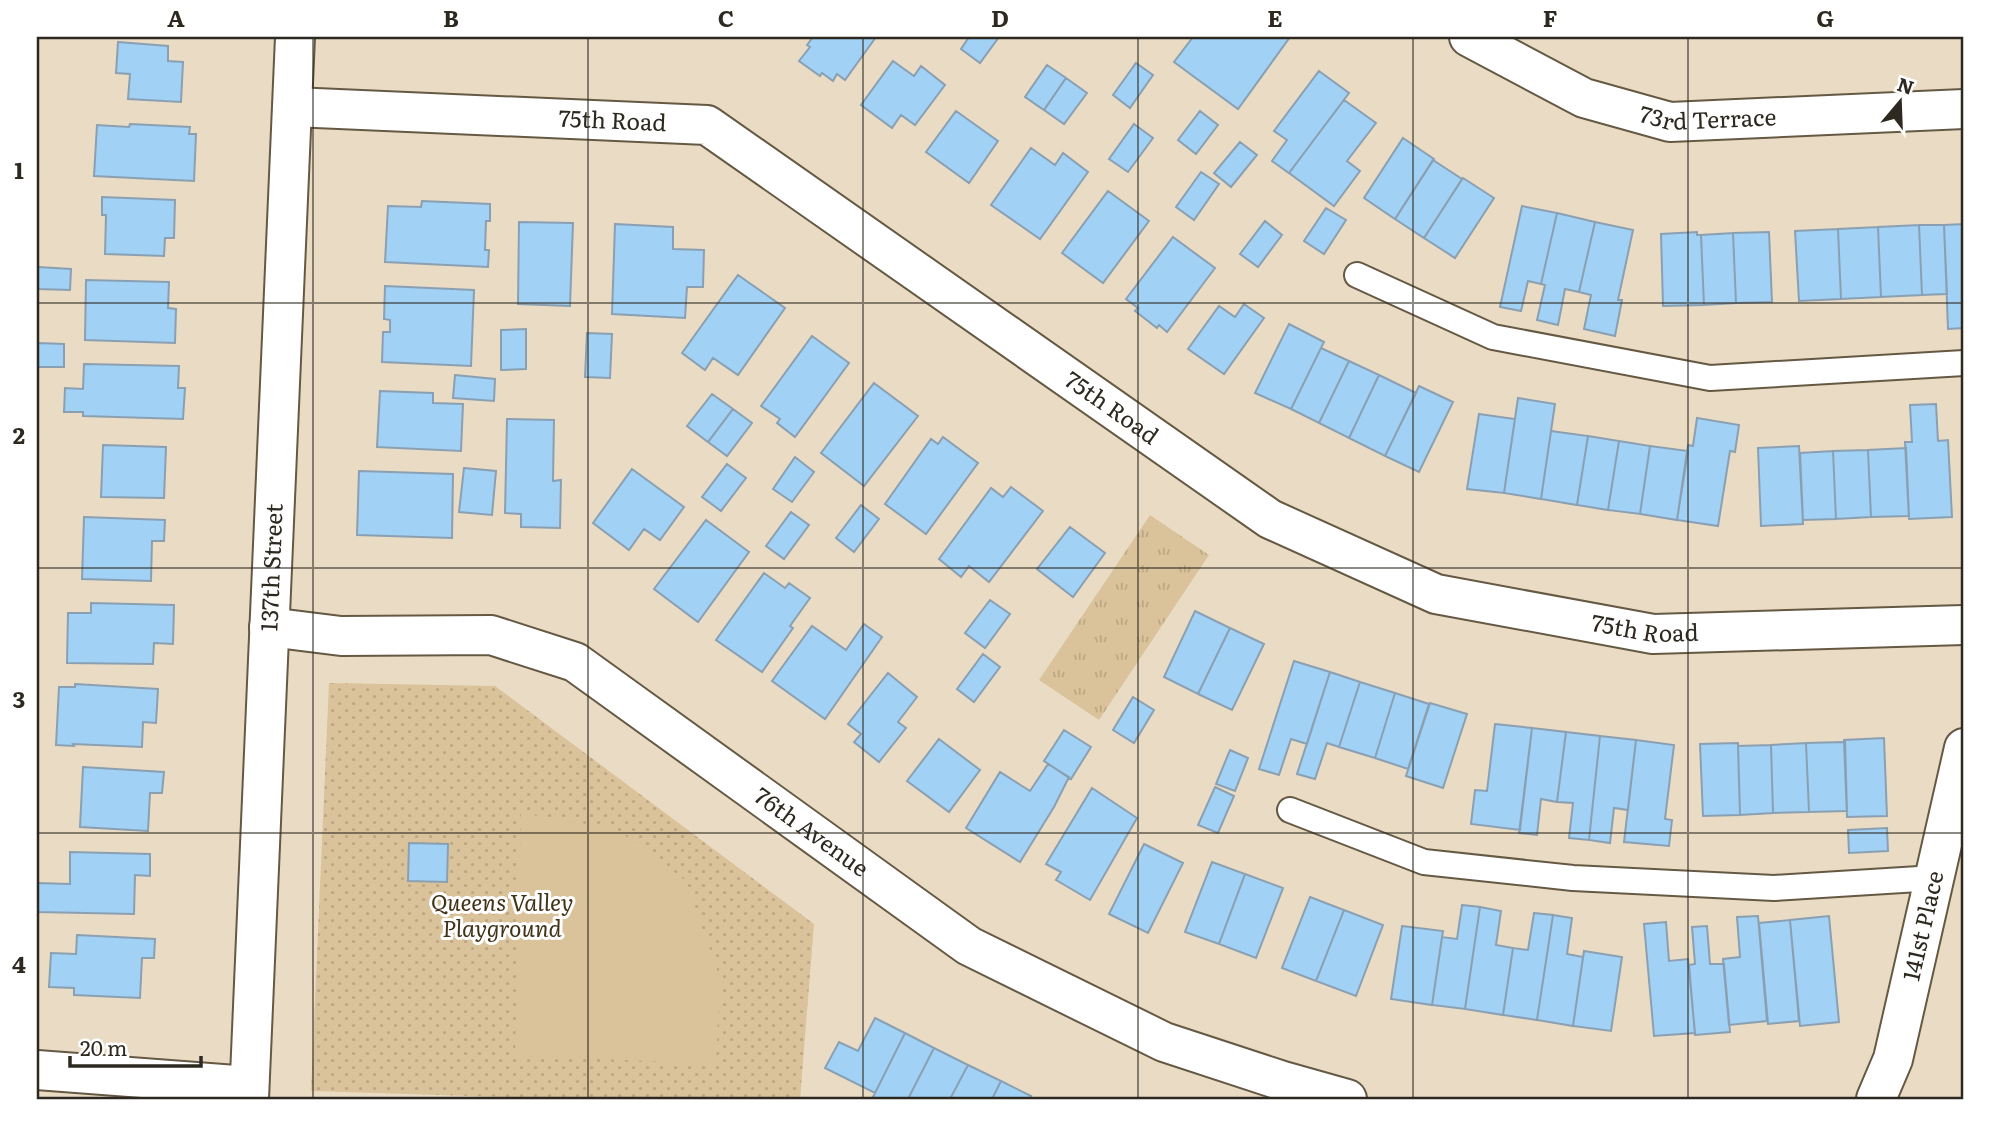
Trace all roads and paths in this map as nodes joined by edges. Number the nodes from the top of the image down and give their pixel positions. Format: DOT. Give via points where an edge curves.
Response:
graph roads {
  1 [pos="295,37"];
  2 [pos="1469,37"];
  3 [pos="293,107"];
  4 [pos="1964,109"];
  5 [pos="1357,275"];
  6 [pos="1964,363"];
  7 [pos="1964,625"];
  8 [pos="269,627"];
  9 [pos="1964,748"];
  10 [pos="1290,810"];
  11 [pos="1934,878"];
  12 [pos="37,1070"];
  13 [pos="249,1092"];
  14 [pos="1347,1099"];
  15 [pos="1875,1099"];
  1 -- 3 [label="street, 137th Street"];
  2 -- 4 [label="street, 73rd Terrace" via="1584,98 1670,122"];
  3 -- 7 [label="street, 75th Road" via="707,125 1270,519 1436,594 1653,634"];
  3 -- 8 [label="street, 137th Street"];
  5 -- 6 [label="lane" via="1493,337 1710,378"];
  8 -- 13 [label="street, 137th Street"];
  8 -- 14 [label="street, 76th Avenue" via="341,636 491,635 575,662 968,946 1164,1042"];
  9 -- 11 [label="street, 141st Place"];
  10 -- 11 [label="lane" via="1424,862 1560,877 1774,888"];
  11 -- 15 [label="street, 141st Place" via="1893,1059"];
  12 -- 13 [label="street"];
}
